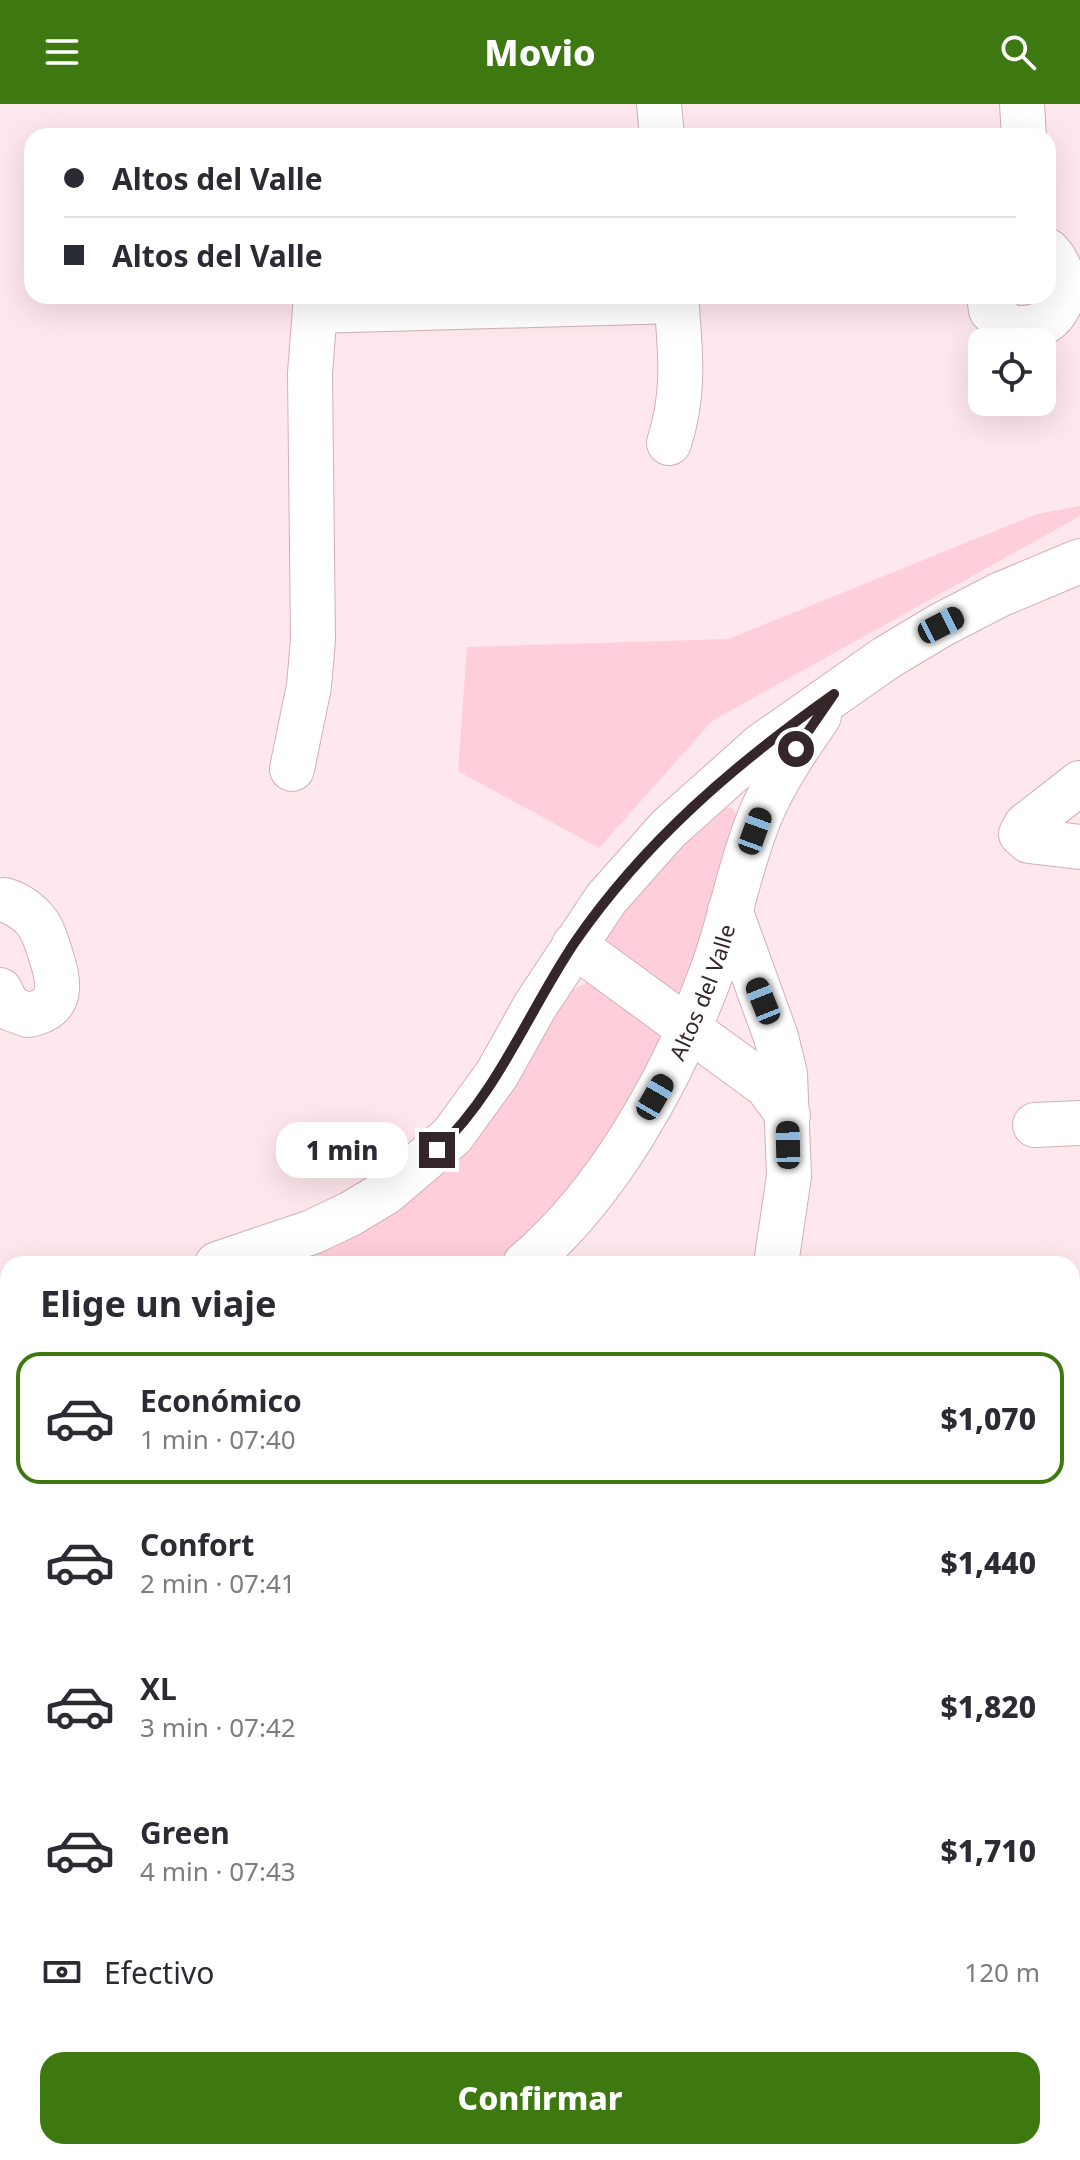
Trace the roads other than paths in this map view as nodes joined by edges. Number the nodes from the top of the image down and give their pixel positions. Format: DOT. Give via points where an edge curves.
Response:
graph roads {
  1 [pos="659,104"];
  2 [pos="1022,104"];
  3 [pos="661,128"];
  4 [pos="1024,128"];
  5 [pos="1056,260"];
  6 [pos="315,304"];
  7 [pos="676,304"];
  8 [pos="990,304"];
  9 [pos="669,443"];
  10 [pos="1080,561"];
  11 [pos="834,694"];
  12 [pos="292,769"];
  13 [pos="1080,783"];
  14 [pos="1080,847"];
  15 [pos="2,896"];
  16 [pos="730,910"];
  17 [pos="574,945"];
  18 [pos="0,990"];
  19 [pos="688,1026"];
  20 [pos="788,1115"];
  21 [pos="1080,1123"];
  22 [pos="1035,1125"];
  23 [pos="241,1256"];
  24 [pos="533,1256"];
  25 [pos="777,1256"];
  1 -- 3 [label="street"];
  2 -- 4 [label="street"];
  5 -- 8 [label="street" via="1065,289 1062,303 1045,324 1032,329 1007,326"];
  6 -- 12 [label="street" via="309,428 313,640"];
  7 -- 9 [label="street" via="682,370"];
  10 -- 11 [label="street, Altos del Valle" via="941,625"];
  11 -- 16 [label="street, Altos del Valle" via="796,749 761,815"];
  11 -- 17 [label="street, Altos del Valle" via="762,745 668,829 606,899"];
  13 -- 14 [label="street" via="1021,834 1029,841"];
  15 -- 18 [label="street" via="41,929 58,982 47,1008 28,1015 9,1008"];
  16 -- 19 [label="street, Altos del Valle"];
  16 -- 20 [label="street" via="776,1037"];
  17 -- 19 [label="street"];
  17 -- 23 [label="street, Altos del Valle" via="474,1109 423,1164 350,1214"];
  19 -- 20 [label="street" via="767,1086"];
  19 -- 24 [label="street, Altos del Valle" via="668,1074 617,1158"];
  20 -- 25 [label="street" via="789,1176"];
  21 -- 22 [label="street"];
}
